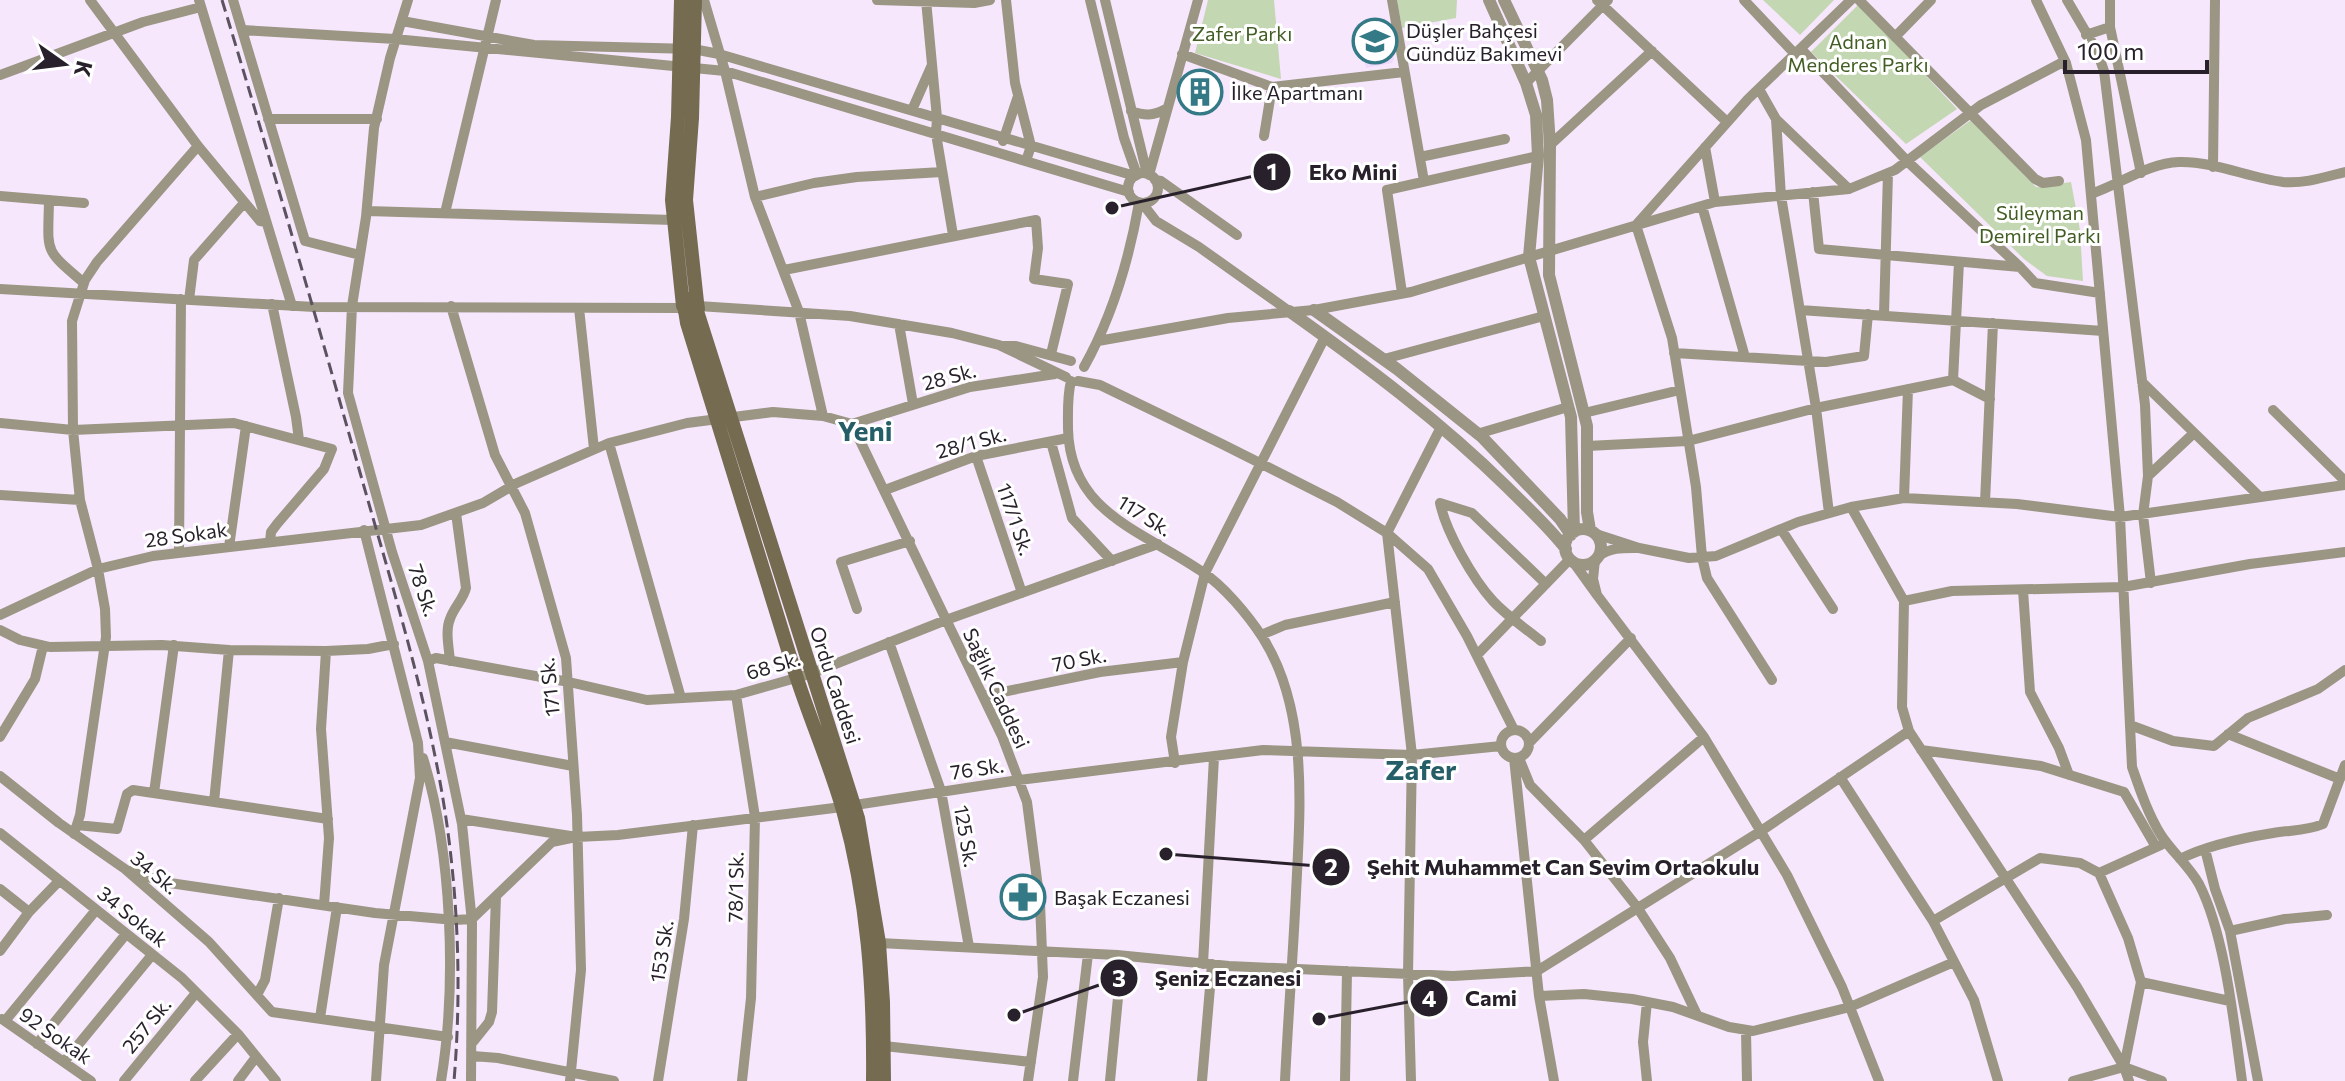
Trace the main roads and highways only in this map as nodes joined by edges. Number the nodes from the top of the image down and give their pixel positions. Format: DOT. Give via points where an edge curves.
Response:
graph roads {
  1 [pos="681,0"];
  2 [pos="695,0"];
  3 [pos="687,50"];
  4 [pos="686,69"];
  5 [pos="691,308"];
  6 [pos="848,805"];
  7 [pos="873,1081"];
  8 [pos="884,1081"];
  1 -- 3 [label="main road, Ordu Caddesi"];
  2 -- 3 [label="main road, Ordu Caddesi"];
  3 -- 4 [label="main road, Ordu Caddesi"];
  4 -- 5 [label="main road, Ordu Caddesi"];
  4 -- 5 [label="main road, Ordu Caddesi" via="672,200"];
  5 -- 6 [label="main road, Ordu Caddesi" via="803,676"];
  6 -- 7 [label="main road, Ordu Caddesi" via="870,949"];
  6 -- 8 [label="main road, Ordu Caddesi" via="879,943"];
}
